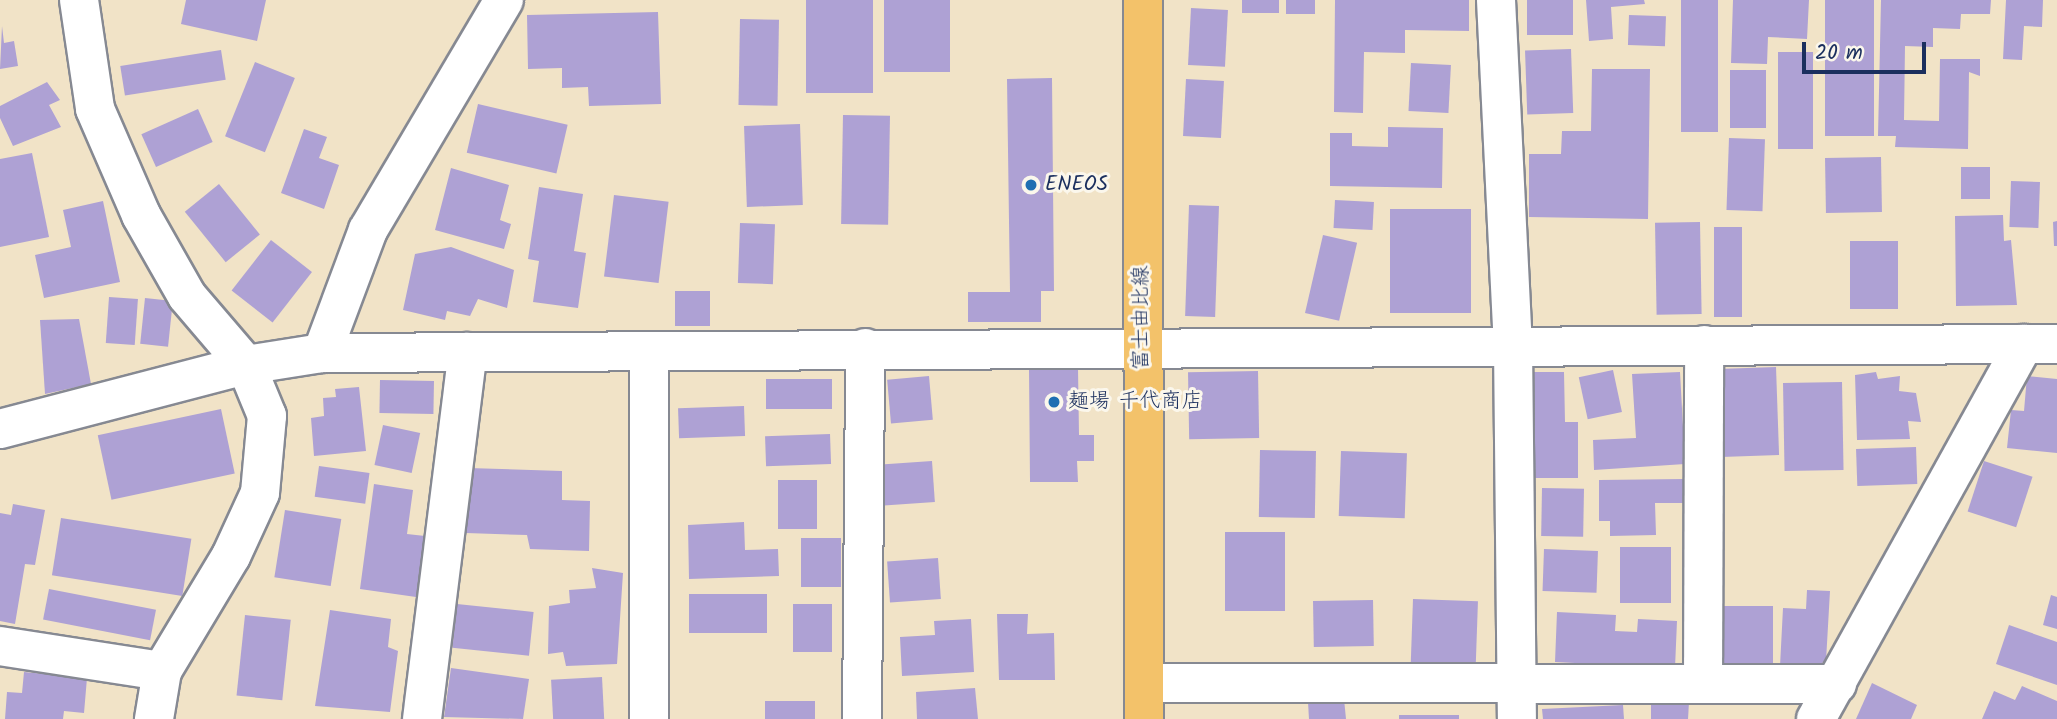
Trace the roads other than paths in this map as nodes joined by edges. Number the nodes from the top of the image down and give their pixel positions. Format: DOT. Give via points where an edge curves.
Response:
graph roads {
  1 [pos="79,0"];
  2 [pos="504,0"];
  3 [pos="1143,0"];
  4 [pos="1496,0"];
  5 [pos="2040,344"];
  6 [pos="1513,345"];
  7 [pos="1704,345"];
  8 [pos="1141,347"];
  9 [pos="865,348"];
  10 [pos="468,352"];
  11 [pos="649,352"];
  12 [pos="322,353"];
  13 [pos="246,365"];
  14 [pos="0,429"];
  15 [pos="0,646"];
  16 [pos="162,671"];
  17 [pos="1703,683"];
  18 [pos="1837,684"];
  19 [pos="1144,701"];
  20 [pos="1517,701"];
  21 [pos="153,719"];
  22 [pos="422,719"];
  23 [pos="649,719"];
  24 [pos="862,719"];
  25 [pos="1816,719"];
  1 -- 13 [label="street" via="95,109 141,215 187,296"];
  2 -- 12 [label="street" via="368,230"];
  3 -- 8 [label="main road, 富士由比線"];
  4 -- 6 [label="street"];
  5 -- 7 [label="street"];
  5 -- 18 [label="street"];
  6 -- 7 [label="street"];
  6 -- 8 [label="street"];
  6 -- 20 [label="street"];
  7 -- 17 [label="street"];
  8 -- 9 [label="street"];
  8 -- 19 [label="main road, 富士由比線"];
  9 -- 11 [label="street"];
  9 -- 24 [label="street"];
  10 -- 11 [label="street"];
  10 -- 12 [label="street"];
  10 -- 22 [label="street"];
  11 -- 23 [label="street"];
  12 -- 13 [label="street"];
  13 -- 14 [label="street"];
  13 -- 16 [label="street" via="267,416 260,493 231,556"];
  15 -- 16 [label="street"];
  16 -- 21 [label="street"];
  17 -- 18 [label="street"];
  17 -- 20 [label="street"];
  18 -- 25 [label="street"];
  19 -- 20 [label="street"];
}
